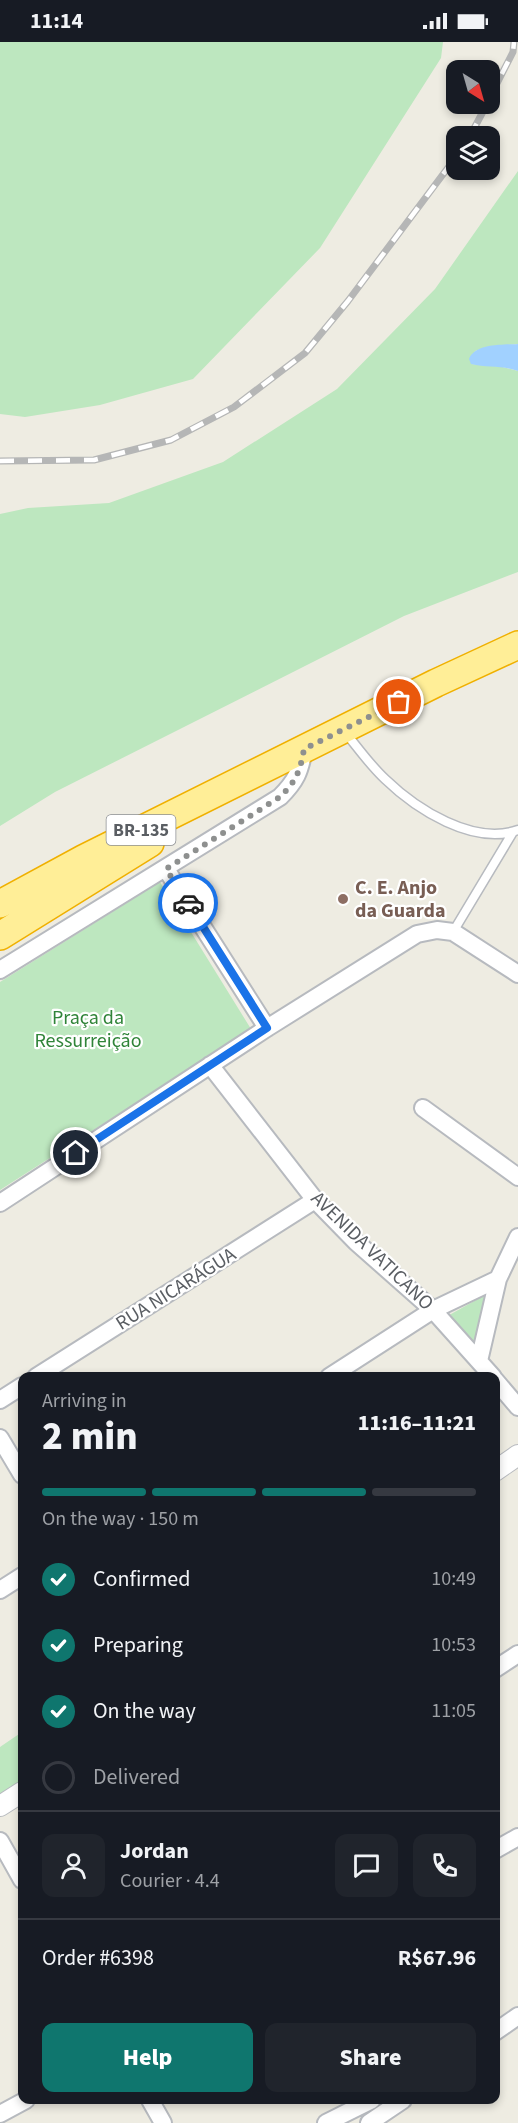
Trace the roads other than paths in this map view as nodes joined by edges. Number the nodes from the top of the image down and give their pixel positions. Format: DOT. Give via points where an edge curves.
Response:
graph roads {
  1 [pos="518,645"];
  2 [pos="343,730"];
  3 [pos="294,755"];
  4 [pos="515,831"];
  5 [pos="166,869"];
  6 [pos="0,904"];
  7 [pos="453,932"];
  8 [pos="0,936"];
  9 [pos="0,970"];
  10 [pos="518,974"];
  11 [pos="267,1028"];
  12 [pos="210,1065"];
  13 [pos="423,1108"];
  14 [pos="518,1177"];
  15 [pos="315,1200"];
  16 [pos="0,1203"];
  17 [pos="517,1239"];
  18 [pos="498,1279"];
  19 [pos="433,1310"];
  20 [pos="480,1361"];
  21 [pos="44,1372"];
  22 [pos="337,1372"];
  23 [pos="489,1372"];
  24 [pos="500,1385"];
  25 [pos="18,1389"];
  26 [pos="0,1400"];
  27 [pos="518,1407"];
  28 [pos="0,1438"];
  29 [pos="518,1455"];
  30 [pos="18,1468"];
  31 [pos="500,1468"];
  32 [pos="18,1579"];
  33 [pos="0,1590"];
  34 [pos="518,1654"];
  35 [pos="500,1666"];
  36 [pos="18,1795"];
  37 [pos="0,1806"];
  38 [pos="0,1841"];
  39 [pos="18,1873"];
  40 [pos="518,2016"];
  41 [pos="500,2029"];
  42 [pos="19,2104"];
  43 [pos="152,2104"];
  44 [pos="364,2104"];
  45 [pos="397,2104"];
  46 [pos="0,2114"];
  47 [pos="163,2123"];
  48 [pos="326,2123"];
  49 [pos="369,2123"];
  1 -- 2 [label="highway, BR-135"];
  2 -- 3 [label="highway, BR-135"];
  2 -- 4 [label="lane" via="384,778 428,812 484,834"];
  3 -- 5 [label="street" via="300,771 280,797"];
  3 -- 6 [label="highway, BR-135"];
  3 -- 8 [label="highway, BR-135"];
  4 -- 7 [label="lane"];
  5 -- 9 [label="street"];
  5 -- 11 [label="street"];
  7 -- 10 [label="street"];
  7 -- 11 [label="street" via="417,934"];
  11 -- 12 [label="street"];
  12 -- 15 [label="street, AVENIDA VATICANO"];
  12 -- 16 [label="street"];
  13 -- 14 [label="street"];
  15 -- 19 [label="street, AVENIDA VATICANO"];
  15 -- 21 [label="street, RUA NICARÁGUA"];
  17 -- 18 [label="street"];
  18 -- 19 [label="street"];
  18 -- 20 [label="street"];
  19 -- 20 [label="street, AVENIDA VATICANO"];
  19 -- 22 [label="street"];
  20 -- 23 [label="street, AVENIDA VATICANO"];
  24 -- 27 [label="street, AVENIDA VATICANO"];
  25 -- 26 [label="street"];
  28 -- 30 [label="street"];
  29 -- 31 [label="street"];
  32 -- 33 [label="street"];
  34 -- 35 [label="street"];
  36 -- 37 [label="street"];
  38 -- 39 [label="street"];
  40 -- 41 [label="street"];
  42 -- 46 [label="street"];
  43 -- 47 [label="street"];
  44 -- 48 [label="street"];
  45 -- 49 [label="street"];
}
